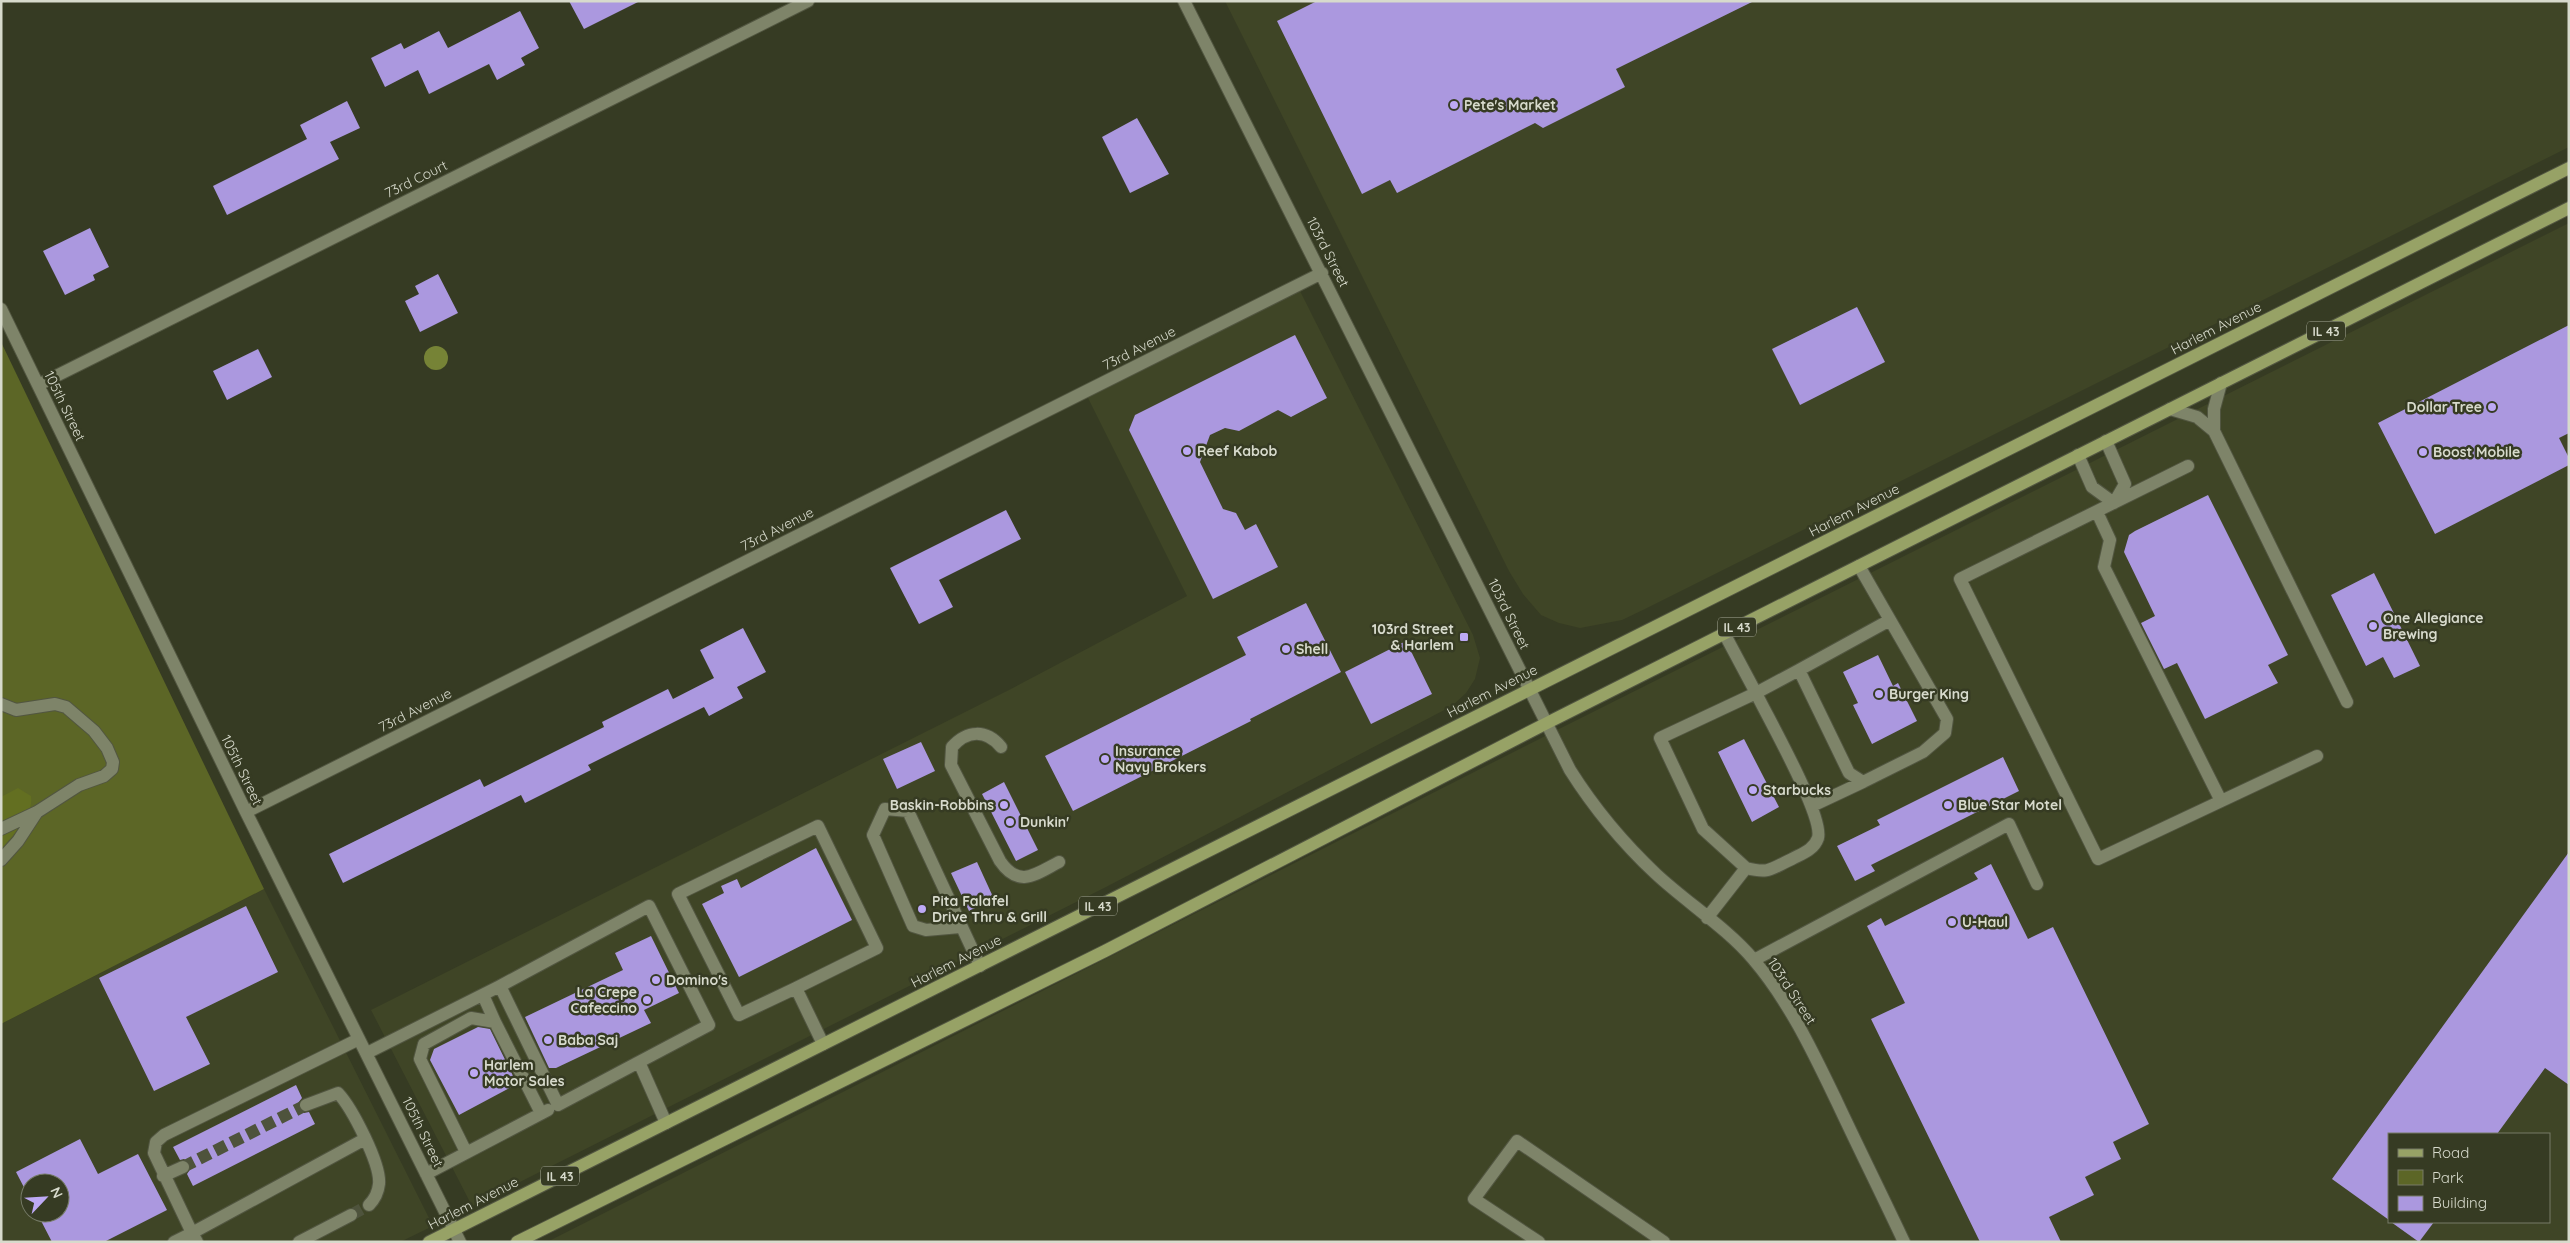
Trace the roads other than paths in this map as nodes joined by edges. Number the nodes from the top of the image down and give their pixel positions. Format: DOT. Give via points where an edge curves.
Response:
graph roads {
  1 [pos="808,1"];
  2 [pos="1184,1"];
  3 [pos="2569,168"];
  4 [pos="2569,208"];
  5 [pos="1322,273"];
  6 [pos="1,309"];
  7 [pos="2221,383"];
  8 [pos="38,384"];
  9 [pos="2170,409"];
  10 [pos="2214,430"];
  11 [pos="2106,441"];
  12 [pos="2078,456"];
  13 [pos="2188,466"];
  14 [pos="2114,503"];
  15 [pos="2097,512"];
  16 [pos="1859,566"];
  17 [pos="1890,620"];
  18 [pos="1724,633"];
  19 [pos="1799,670"];
  20 [pos="1530,690"];
  21 [pos="1756,692"];
  22 [pos="2348,702"];
  23 [pos="1,704"];
  24 [pos="1546,723"];
  25 [pos="1001,747"];
  26 [pos="2316,756"];
  27 [pos="1864,782"];
  28 [pos="2221,801"];
  29 [pos="1812,806"];
  30 [pos="37,812"];
  31 [pos="246,812"];
  32 [pos="1,828"];
  33 [pos="1,860"];
  34 [pos="1060,862"];
  35 [pos="1746,868"];
  36 [pos="2037,884"];
  37 [pos="1707,918"];
  38 [pos="960,927"];
  39 [pos="1754,960"];
  40 [pos="980,966"];
  41 [pos="500,986"];
  42 [pos="796,988"];
  43 [pos="483,995"];
  44 [pos="495,1022"];
  45 [pos="359,1038"];
  46 [pos="823,1044"];
  47 [pos="367,1053"];
  48 [pos="639,1062"];
  49 [pos="306,1105"];
  50 [pos="558,1105"];
  51 [pos="542,1114"];
  52 [pos="666,1123"];
  53 [pos="365,1139"];
  54 [pos="466,1152"];
  55 [pos="183,1167"];
  56 [pos="426,1174"];
  57 [pos="164,1176"];
  58 [pos="369,1205"];
  59 [pos="351,1215"];
  60 [pos="454,1230"];
  61 [pos="195,1237"];
  62 [pos="174,1242"];
  63 [pos="299,1242"];
  64 [pos="429,1242"];
  65 [pos="460,1242"];
  66 [pos="517,1242"];
  67 [pos="1539,1242"];
  68 [pos="1664,1242"];
  69 [pos="1904,1242"];
  1 -- 8 [label="street, 73rd Court"];
  2 -- 5 [label="street, 103rd Street"];
  3 -- 20 [label="main road, Harlem Avenue / IL 43"];
  4 -- 7 [label="main road, IL 43"];
  5 -- 20 [label="street, 103rd Street"];
  5 -- 31 [label="street, 73rd Avenue"];
  6 -- 8 [label="street, 105th Street"];
  7 -- 9 [label="main road, IL 43"];
  7 -- 10 [label="street" via="2214,409"];
  8 -- 31 [label="street, 105th Street"];
  9 -- 10 [label="street" via="2197,417"];
  9 -- 11 [label="main road, IL 43"];
  10 -- 22 [label="street"];
  11 -- 12 [label="main road, IL 43"];
  11 -- 14 [label="street" via="2125,484"];
  12 -- 14 [label="street" via="2092,487"];
  12 -- 16 [label="main road, IL 43"];
  13 -- 14 [label="street"];
  14 -- 15 [label="street"];
  15 -- 28 [label="street" via="2110,540 2104,566"];
  15 -- 28 [label="street" via="1960,579 2098,859"];
  16 -- 17 [label="street"];
  16 -- 18 [label="main road, IL 43"];
  17 -- 19 [label="street"];
  17 -- 27 [label="street" via="1947,718 1945,733 1923,752"];
  18 -- 21 [label="street"];
  18 -- 24 [label="main road, IL 43"];
  19 -- 21 [label="street"];
  19 -- 27 [label="street" via="1849,773"];
  20 -- 24 [label="street, 103rd Street"];
  20 -- 40 [label="main road, Harlem Avenue / IL 43"];
  21 -- 29 [label="street"];
  21 -- 35 [label="street" via="1660,738 1703,828"];
  23 -- 30 [label="street" via="16,710 55,704 66,707 94,731 113,762 112,769 104,776 79,785"];
  24 -- 37 [label="street, 103rd Street" via="1592,804 1656,874"];
  24 -- 66 [label="main road, IL 43" via="1096,955"];
  25 -- 34 [label="street" via="994,738 985,734 965,736 952,747 951,765 1000,861 1011,874 1027,878"];
  26 -- 28 [label="street"];
  27 -- 29 [label="street"];
  29 -- 35 [label="street" via="1820,829 1817,841 1809,850 1764,872"];
  30 -- 32 [label="street"];
  30 -- 33 [label="street"];
  31 -- 45 [label="street, 105th Street"];
  35 -- 37 [label="street"];
  36 -- 39 [label="street" via="2009,824"];
  37 -- 39 [label="street, 103rd Street"];
  38 -- 38 [label="street" via="908,811 885,809 873,835 913,926 926,930"];
  38 -- 40 [label="street"];
  39 -- 69 [label="street, 103rd Street" via="1795,1020"];
  40 -- 46 [label="main road, Harlem Avenue / IL 43"];
  41 -- 43 [label="street"];
  41 -- 48 [label="street" via="650,906 709,1025"];
  41 -- 50 [label="street"];
  42 -- 42 [label="street" via="877,948 818,826 678,894 739,1016"];
  42 -- 46 [label="street"];
  43 -- 44 [label="street"];
  43 -- 47 [label="street"];
  44 -- 51 [label="street"];
  44 -- 54 [label="street" via="471,1018 424,1044 420,1059"];
  45 -- 47 [label="street, 105th Street"];
  45 -- 57 [label="street" via="159,1138 154,1154"];
  46 -- 52 [label="main road, Harlem Avenue / IL 43"];
  47 -- 56 [label="street, 105th Street"];
  48 -- 50 [label="street"];
  48 -- 52 [label="street"];
  49 -- 53 [label="street" via="338,1093 347,1102"];
  50 -- 51 [label="street"];
  51 -- 54 [label="street"];
  52 -- 60 [label="main road, Harlem Avenue / IL 43"];
  53 -- 58 [label="street" via="379,1183 376,1196"];
  53 -- 61 [label="street"];
  54 -- 56 [label="street"];
  55 -- 57 [label="street"];
  56 -- 60 [label="street, 105th Street"];
  57 -- 61 [label="street"];
  59 -- 63 [label="street"];
  60 -- 64 [label="main road, Harlem Avenue / IL 43"];
  60 -- 65 [label="street, 105th Street"];
  61 -- 62 [label="street"];
  67 -- 68 [label="street" via="1474,1198 1517,1141"];
}
